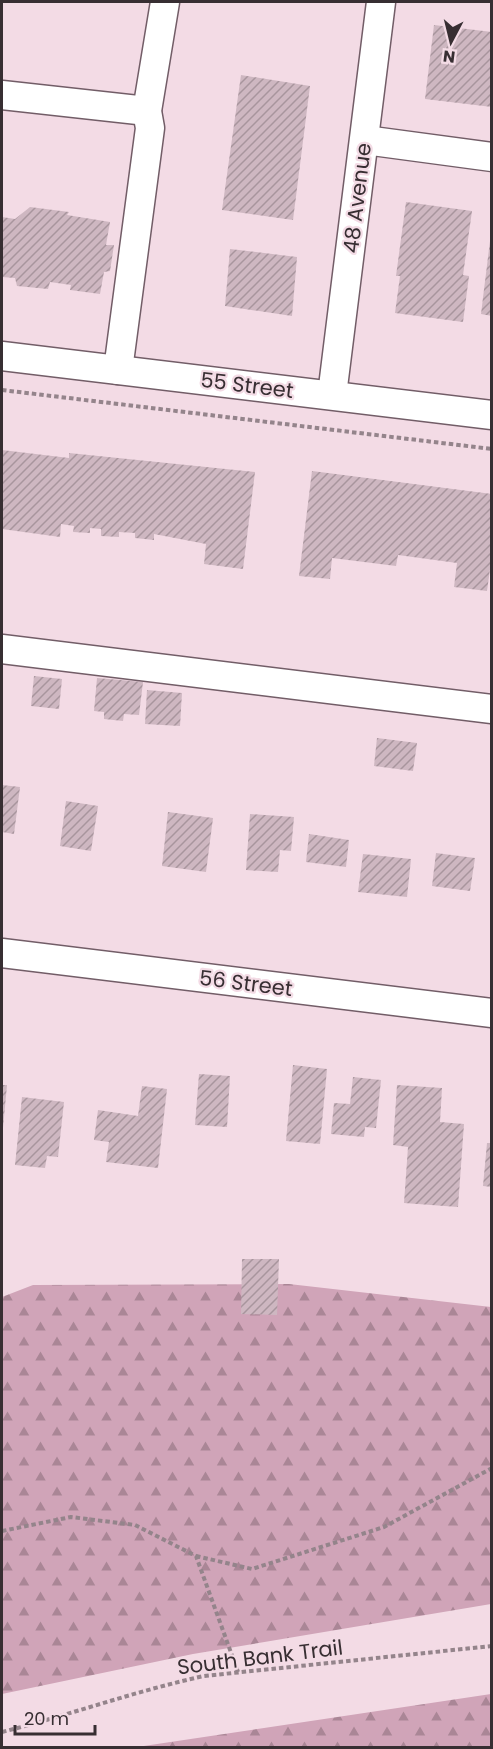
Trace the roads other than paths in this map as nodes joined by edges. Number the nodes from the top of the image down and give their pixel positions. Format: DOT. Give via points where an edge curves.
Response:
graph roads {
  1 [pos="165,2"];
  2 [pos="381,2"];
  3 [pos="2,95"];
  4 [pos="147,111"];
  5 [pos="365,140"];
  6 [pos="492,157"];
  7 [pos="2,356"];
  8 [pos="118,370"];
  9 [pos="332,395"];
  10 [pos="492,415"];
  11 [pos="2,649"];
  12 [pos="492,709"];
  13 [pos="2,953"];
  14 [pos="492,1013"];
  1 -- 4 [label="street"];
  2 -- 5 [label="street, 48 Avenue"];
  3 -- 4 [label="street"];
  4 -- 8 [label="street" via="150,128"];
  5 -- 6 [label="street"];
  5 -- 9 [label="street, 48 Avenue"];
  7 -- 8 [label="street, 55 Street"];
  8 -- 9 [label="street, 55 Street"];
  9 -- 10 [label="street, 55 Street"];
  11 -- 12 [label="street"];
  13 -- 14 [label="street, 56 Street"];
}
